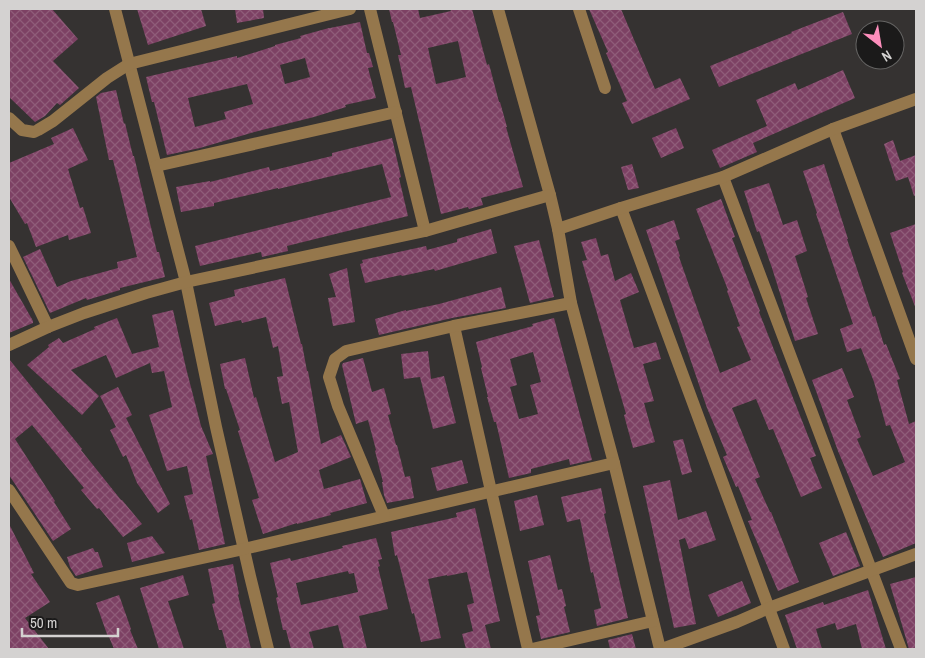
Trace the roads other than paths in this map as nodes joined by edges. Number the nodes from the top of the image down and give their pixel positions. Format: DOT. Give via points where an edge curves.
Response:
graph roads {
  1 [pos="114,9"];
  2 [pos="350,9"];
  3 [pos="370,9"];
  4 [pos="498,9"];
  5 [pos="579,9"];
  6 [pos="129,64"];
  7 [pos="605,88"];
  8 [pos="916,99"];
  9 [pos="396,112"];
  10 [pos="9,118"];
  11 [pos="833,129"];
  12 [pos="156,166"];
  13 [pos="723,177"];
  14 [pos="550,195"];
  15 [pos="621,208"];
  16 [pos="558,229"];
  17 [pos="425,231"];
  18 [pos="9,246"];
  19 [pos="186,282"];
  20 [pos="572,303"];
  21 [pos="48,326"];
  22 [pos="454,326"];
  23 [pos="9,345"];
  24 [pos="916,359"];
  25 [pos="614,463"];
  26 [pos="9,490"];
  27 [pos="491,491"];
  28 [pos="384,516"];
  29 [pos="244,549"];
  30 [pos="916,554"];
  31 [pos="871,570"];
  32 [pos="769,608"];
  33 [pos="653,621"];
  34 [pos="268,649"];
  35 [pos="530,649"];
  36 [pos="661,649"];
  37 [pos="784,649"];
  38 [pos="901,649"];
  1 -- 6 [label="street"];
  2 -- 6 [label="street"];
  3 -- 9 [label="street"];
  4 -- 14 [label="street"];
  5 -- 7 [label="street"];
  6 -- 10 [label="street" via="34,132 22,130"];
  6 -- 12 [label="street"];
  8 -- 11 [label="street"];
  9 -- 12 [label="street"];
  9 -- 17 [label="street"];
  11 -- 13 [label="street"];
  11 -- 24 [label="street"];
  12 -- 19 [label="street"];
  13 -- 15 [label="street"];
  13 -- 31 [label="street"];
  14 -- 16 [label="street"];
  14 -- 17 [label="street"];
  15 -- 16 [label="street"];
  15 -- 32 [label="street"];
  16 -- 20 [label="street"];
  17 -- 19 [label="street"];
  18 -- 21 [label="street"];
  19 -- 21 [label="street"];
  19 -- 29 [label="street"];
  20 -- 22 [label="street"];
  20 -- 25 [label="street"];
  21 -- 23 [label="street"];
  22 -- 27 [label="street"];
  22 -- 28 [label="street" via="346,351 335,359 329,377 333,392"];
  25 -- 27 [label="street"];
  25 -- 33 [label="street"];
  26 -- 29 [label="street" via="71,583 78,585"];
  27 -- 28 [label="street"];
  27 -- 35 [label="street"];
  28 -- 29 [label="street"];
  29 -- 34 [label="street"];
  30 -- 31 [label="street"];
  31 -- 32 [label="street"];
  31 -- 38 [label="street"];
  32 -- 36 [label="street"];
  32 -- 37 [label="street"];
  33 -- 35 [label="street"];
  33 -- 36 [label="street"];
}
